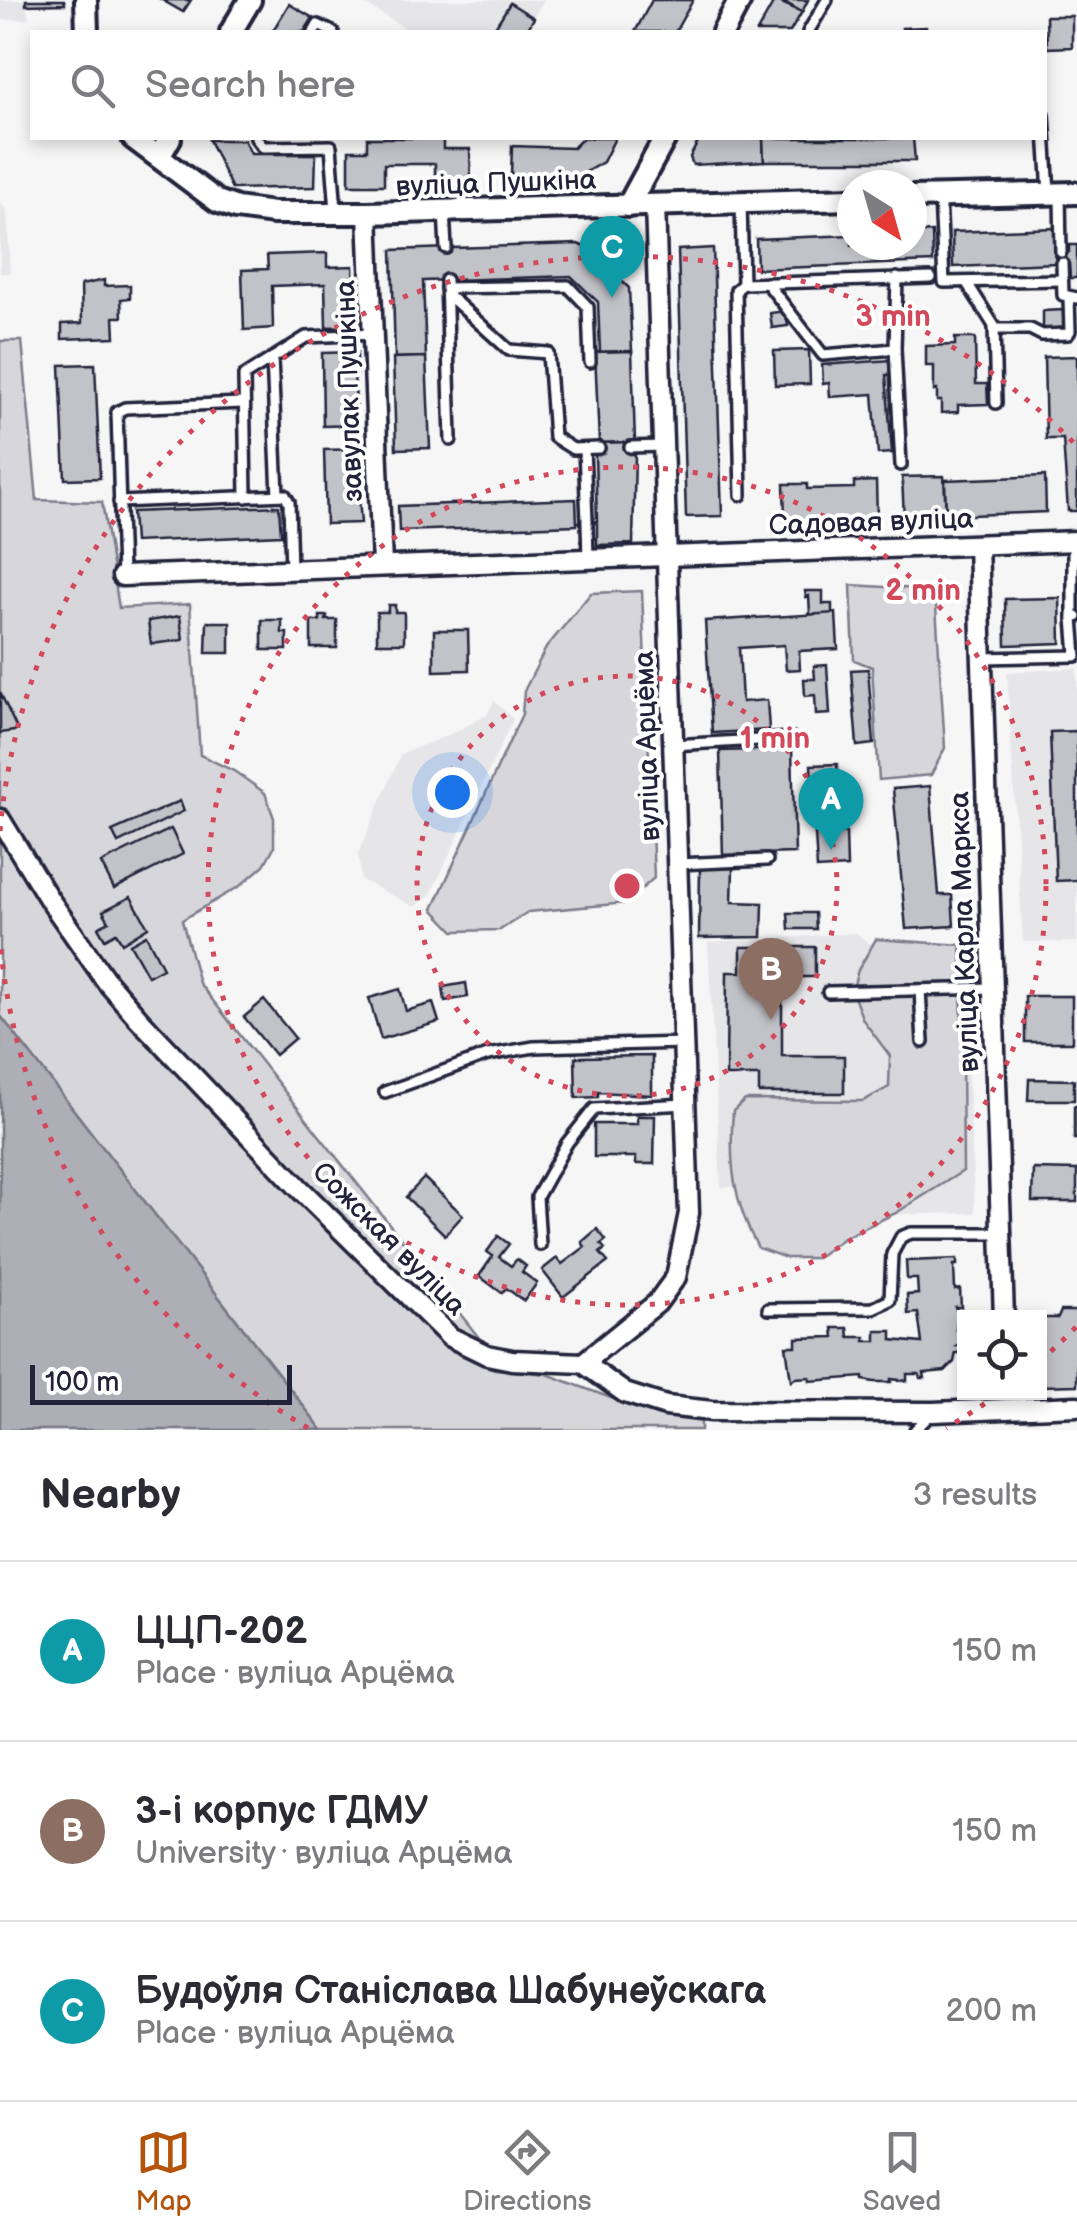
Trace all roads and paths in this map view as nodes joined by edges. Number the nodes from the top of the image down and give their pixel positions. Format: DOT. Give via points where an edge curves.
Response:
graph roads {
  1 [pos="86,0"];
  2 [pos="250,0"];
  3 [pos="740,0"];
  4 [pos="827,0"];
  5 [pos="86,30"];
  6 [pos="232,30"];
  7 [pos="723,30"];
  8 [pos="809,30"];
  9 [pos="1047,128"];
  10 [pos="136,140"];
  11 [pos="169,140"];
  12 [pos="258,140"];
  13 [pos="664,140"];
  14 [pos="331,142"];
  15 [pos="158,157"];
  16 [pos="1062,193"];
  17 [pos="927,197"];
  18 [pos="940,197"];
  19 [pos="837,199"];
  20 [pos="741,202"];
  21 [pos="655,205"];
  22 [pos="628,206"];
  23 [pos="444,211"];
  24 [pos="336,214"];
  25 [pos="368,214"];
  26 [pos="446,248"];
  27 [pos="897,278"];
  28 [pos="931,278"];
  29 [pos="1062,280"];
  30 [pos="767,283"];
  31 [pos="967,283"];
  32 [pos="744,284"];
  33 [pos="446,287"];
  34 [pos="1073,298"];
  35 [pos="994,327"];
  36 [pos="373,334"];
  37 [pos="895,349"];
  38 [pos="272,358"];
  39 [pos="590,362"];
  40 [pos="242,403"];
  41 [pos="996,404"];
  42 [pos="451,440"];
  43 [pos="663,446"];
  44 [pos="599,448"];
  45 [pos="630,448"];
  46 [pos="584,449"];
  47 [pos="901,465"];
  48 [pos="278,495"];
  49 [pos="741,495"];
  50 [pos="246,496"];
  51 [pos="119,502"];
  52 [pos="1075,541"];
  53 [pos="978,545"];
  54 [pos="667,556"];
  55 [pos="588,559"];
  56 [pos="382,566"];
  57 [pos="291,570"];
  58 [pos="122,576"];
  59 [pos="1075,618"];
  60 [pos="981,658"];
  61 [pos="792,738"];
  62 [pos="673,745"];
  63 [pos="0,819"];
  64 [pos="767,860"];
  65 [pos="678,864"];
  66 [pos="992,988"];
  67 [pos="920,990"];
  68 [pos="828,992"];
  69 [pos="923,1042"];
  70 [pos="684,1043"];
  71 [pos="384,1092"];
  72 [pos="686,1104"];
  73 [pos="1001,1233"];
  74 [pos="540,1244"];
  75 [pos="768,1309"];
  76 [pos="1004,1310"];
  77 [pos="584,1363"];
  78 [pos="1008,1401"];
  79 [pos="1077,1406"];
  80 [pos="934,1412"];
  81 [pos="915,1430"];
  1 -- 5 [label="street"];
  2 -- 6 [label="street"];
  3 -- 7 [label="street"];
  4 -- 8 [label="lane"];
  9 -- 16 [label="lane"];
  10 -- 15 [label="street, вуліца Пушкіна"];
  11 -- 15 [label="street"];
  12 -- 14 [label="lane" via="263,147"];
  13 -- 22 [label="street"];
  14 -- 24 [label="lane"];
  15 -- 24 [label="street, вуліца Пушкіна" via="236,208"];
  16 -- 18 [label="street"];
  16 -- 29 [label="lane"];
  17 -- 18 [label="street"];
  18 -- 31 [label="lane" via="943,279"];
  19 -- 20 [label="street, вуліца Пушкіна"];
  20 -- 21 [label="street, вуліца Пушкіна"];
  20 -- 32 [label="lane"];
  21 -- 22 [label="street, вуліца Пушкіна"];
  21 -- 43 [label="street, вуліца Арцёма"];
  22 -- 23 [label="street, вуліца Пушкіна"];
  23 -- 25 [label="street, вуліца Пушкіна"];
  23 -- 26 [label="lane"];
  24 -- 25 [label="street, вуліца Пушкіна"];
  25 -- 36 [label="street, завулак Пушкіна"];
  27 -- 28 [label="lane"];
  27 -- 30 [label="lane"];
  27 -- 37 [label="lane"];
  29 -- 31 [label="lane"];
  29 -- 34 [label="lane" via="1063,295"];
  30 -- 32 [label="lane"];
  30 -- 37 [label="lane" via="823,355"];
  31 -- 35 [label="lane"];
  32 -- 49 [label="lane" via="736,290"];
  33 -- 39 [label="lane" via="568,286 588,307"];
  33 -- 42 [label="lane"];
  33 -- 46 [label="lane" via="509,350 548,353 553,435 569,448"];
  34 -- 35 [label="lane" via="1066,334"];
  35 -- 41 [label="lane"];
  36 -- 38 [label="lane" via="306,337"];
  36 -- 56 [label="street, завулак Пушкіна"];
  37 -- 47 [label="lane"];
  38 -- 40 [label="lane" via="242,378"];
  38 -- 48 [label="lane"];
  40 -- 50 [label="lane"];
  40 -- 51 [label="lane" via="118,410"];
  43 -- 45 [label="lane"];
  43 -- 54 [label="street, вуліца Арцёма"];
  44 -- 46 [label="lane"];
  46 -- 55 [label="lane"];
  48 -- 50 [label="lane"];
  48 -- 57 [label="lane" via="289,502"];
  50 -- 51 [label="lane"];
  51 -- 58 [label="lane"];
  52 -- 53 [label="street, Садовая вуліца"];
  52 -- 59 [label="lane"];
  53 -- 54 [label="street, Садовая вуліца"];
  53 -- 60 [label="street, вуліца Карла Маркса"];
  54 -- 55 [label="street"];
  54 -- 62 [label="street, вуліца Арцёма"];
  55 -- 56 [label="street"];
  56 -- 57 [label="street"];
  57 -- 58 [label="street"];
  59 -- 60 [label="lane" via="1076,656"];
  60 -- 66 [label="street, вуліца Карла Маркса"];
  61 -- 62 [label="lane"];
  62 -- 65 [label="street, вуліца Арцёма"];
  63 -- 77 [label="street, Сожская вуліца" via="49,900 128,1007 450,1338 512,1360"];
  64 -- 65 [label="lane"];
  65 -- 70 [label="street, вуліца Арцёма"];
  66 -- 67 [label="lane"];
  66 -- 73 [label="street, вуліца Карла Маркса"];
  67 -- 68 [label="lane"];
  67 -- 69 [label="lane"];
  70 -- 71 [label="lane" via="534,1047 488,1055"];
  70 -- 72 [label="street, вуліца Арцёма"];
  72 -- 74 [label="lane" via="594,1109 537,1197"];
  72 -- 77 [label="street, вуліца Арцёма" via="689,1214 676,1277 657,1303"];
  73 -- 75 [label="lane" via="901,1237 892,1254 890,1300 873,1308"];
  73 -- 76 [label="street, вуліца Карла Маркса"];
  77 -- 80 [label="street" via="626,1393 666,1406"];
  78 -- 79 [label="street"];
  78 -- 80 [label="street"];
  80 -- 81 [label="lane"];
}
